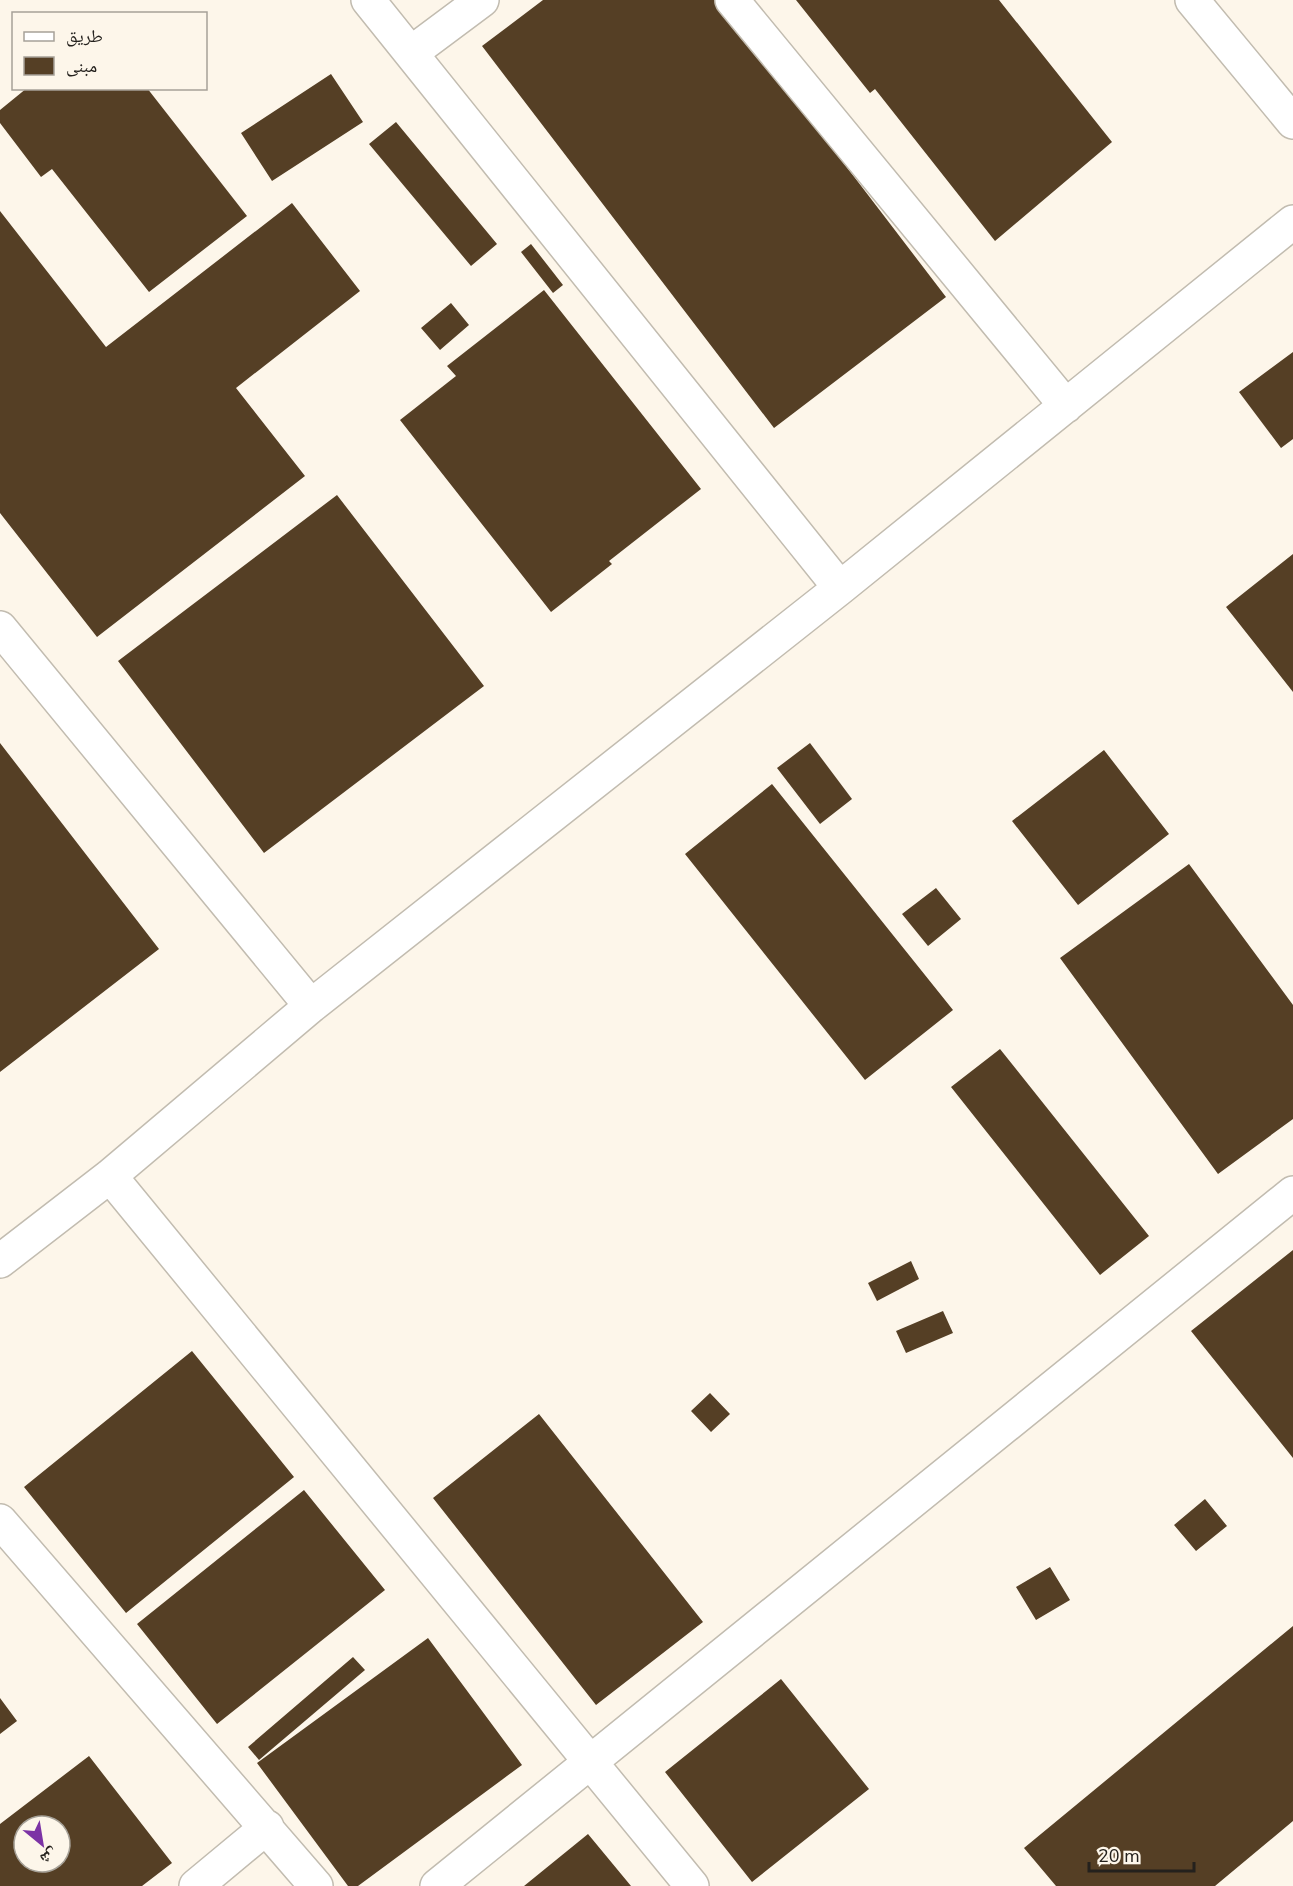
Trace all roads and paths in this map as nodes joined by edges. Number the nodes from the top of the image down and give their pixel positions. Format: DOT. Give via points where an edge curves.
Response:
graph roads {
  1 [pos="368,0"];
  2 [pos="482,0"];
  3 [pos="732,0"];
  4 [pos="1192,0"];
  5 [pos="411,53"];
  6 [pos="1293,122"];
  7 [pos="1293,222"];
  8 [pos="1066,406"];
  9 [pos="840,588"];
  10 [pos="0,628"];
  11 [pos="311,1006"];
  12 [pos="110,1176"];
  13 [pos="1293,1193"];
  14 [pos="0,1261"];
  15 [pos="0,1521"];
  16 [pos="591,1763"];
  17 [pos="267,1827"];
  18 [pos="196,1886"];
  19 [pos="316,1886"];
  20 [pos="437,1886"];
  21 [pos="692,1886"];
  1 -- 5 [label="street"];
  2 -- 5 [label="street"];
  3 -- 8 [label="street"];
  4 -- 6 [label="street"];
  5 -- 9 [label="street"];
  7 -- 8 [label="street"];
  8 -- 9 [label="street"];
  9 -- 11 [label="street"];
  10 -- 11 [label="street"];
  11 -- 12 [label="street"];
  12 -- 14 [label="street"];
  12 -- 16 [label="street"];
  13 -- 16 [label="street"];
  15 -- 17 [label="street"];
  16 -- 20 [label="street"];
  16 -- 21 [label="street"];
  17 -- 18 [label="street"];
  17 -- 19 [label="street"];
}
